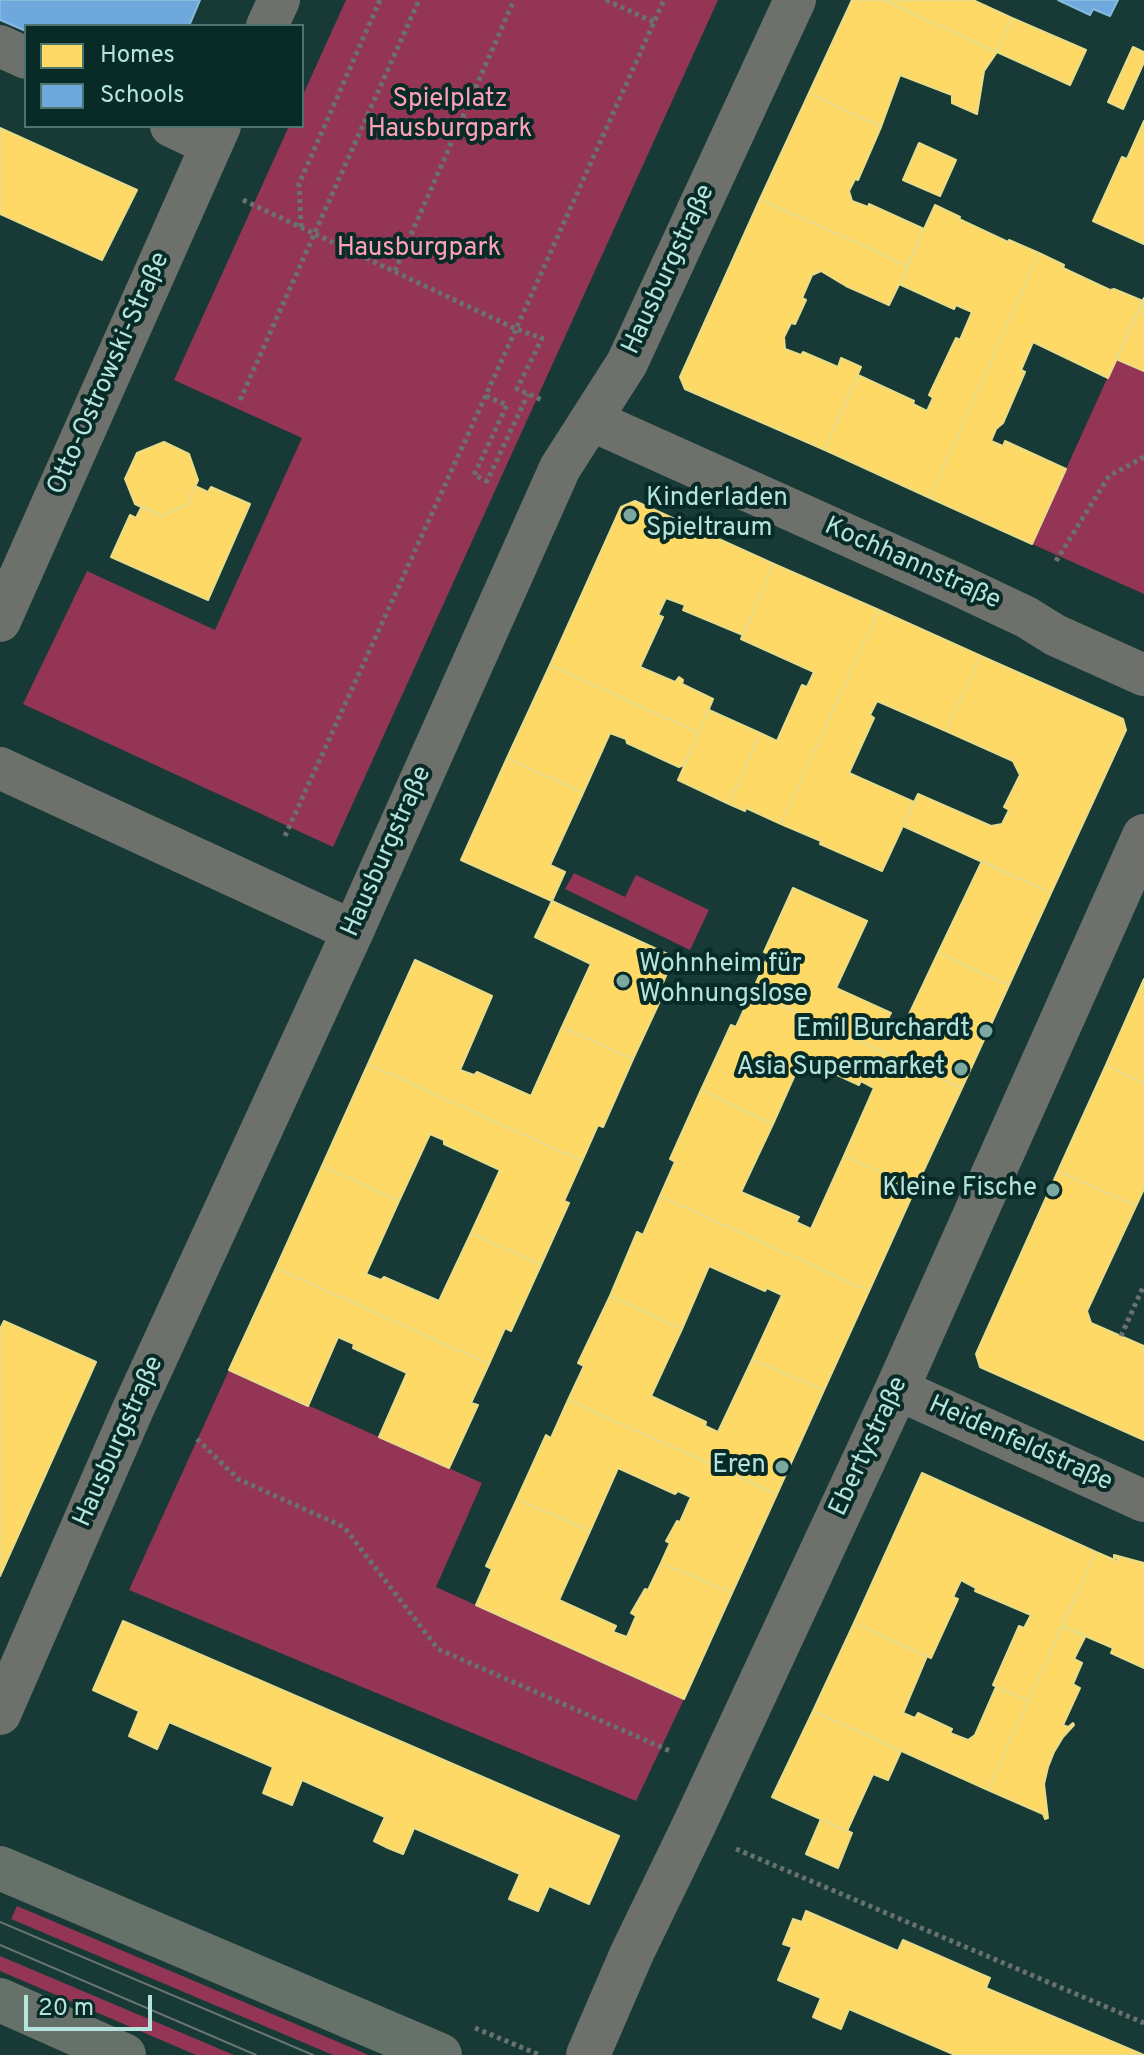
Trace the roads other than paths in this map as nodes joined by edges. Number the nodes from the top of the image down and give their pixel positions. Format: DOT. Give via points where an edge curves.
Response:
graph roads {
  1 [pos="279,0"];
  2 [pos="795,0"];
  3 [pos="268,24"];
  4 [pos="0,46"];
  5 [pos="24,57"];
  6 [pos="180,128"];
  7 [pos="216,136"];
  8 [pos="591,420"];
  9 [pos="0,621"];
  10 [pos="1144,675"];
  11 [pos="0,768"];
  12 [pos="1144,836"];
  13 [pos="353,931"];
  14 [pos="897,1389"];
  15 [pos="1144,1501"];
  16 [pos="0,1714"];
  17 [pos="0,1868"];
  18 [pos="0,2000"];
  19 [pos="124,2055"];
  20 [pos="440,2055"];
  21 [pos="588,2055"];
  1 -- 3 [label="street"];
  2 -- 8 [label="street, Hausburgstraße" via="627,363"];
  4 -- 5 [label="street"];
  6 -- 7 [label="street"];
  7 -- 9 [label="street, Otto-Ostrowski-Straße"];
  8 -- 10 [label="street, Kochhannstraße"];
  8 -- 13 [label="street, Hausburgstraße" via="560,468"];
  11 -- 13 [label="street"];
  12 -- 14 [label="street, Ebertystraße"];
  13 -- 16 [label="street, Hausburgstraße" via="133,1409"];
  14 -- 15 [label="street, Heidenfeldstraße"];
  14 -- 21 [label="street, Ebertystraße"];
  17 -- 20 [label="main road"];
  18 -- 19 [label="main road"];
}
